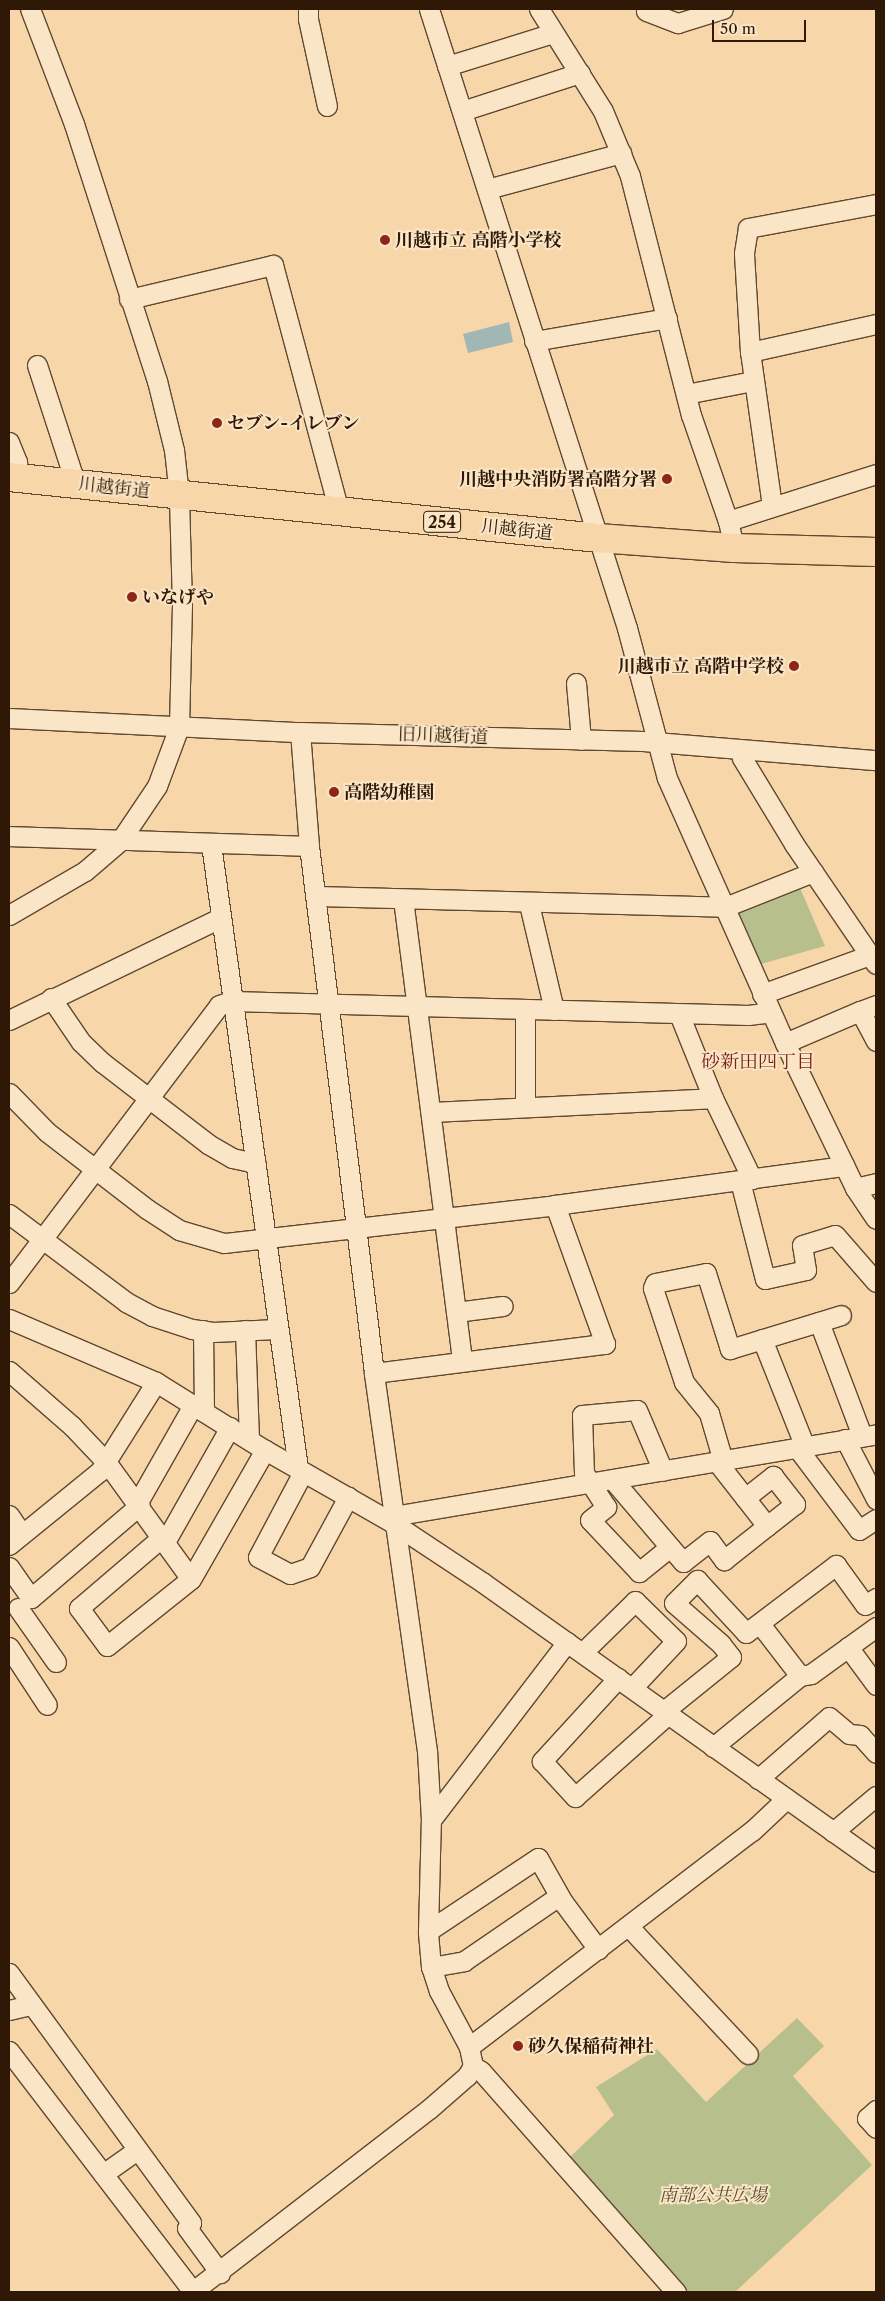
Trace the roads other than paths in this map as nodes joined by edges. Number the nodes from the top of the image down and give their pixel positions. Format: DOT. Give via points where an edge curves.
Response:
graph roads {
  1 [pos="30,9"];
  2 [pos="308,9"];
  3 [pos="429,9"];
  4 [pos="539,9"];
  5 [pos="723,9"];
  6 [pos="646,11"];
  7 [pos="553,33"];
  8 [pos="447,66"];
  9 [pos="580,73"];
  10 [pos="327,106"];
  11 [pos="462,111"];
  12 [pos="621,153"];
  13 [pos="487,189"];
  14 [pos="876,204"];
  15 [pos="129,299"];
  16 [pos="667,318"];
  17 [pos="876,324"];
  18 [pos="534,341"];
  19 [pos="750,352"];
  20 [pos="37,366"];
  21 [pos="753,381"];
  22 [pos="686,394"];
  23 [pos="9,442"];
  24 [pos="876,474"];
  25 [pos="13,478"];
  26 [pos="76,485"];
  27 [pos="179,495"];
  28 [pos="772,506"];
  29 [pos="339,511"];
  30 [pos="728,521"];
  31 [pos="598,538"];
  32 [pos="734,548"];
  33 [pos="876,552"];
  34 [pos="576,683"];
  35 [pos="9,718"];
  36 [pos="179,727"];
  37 [pos="300,732"];
  38 [pos="581,740"];
  39 [pos="659,742"];
  40 [pos="743,750"];
  41 [pos="876,760"];
  42 [pos="9,836"];
  43 [pos="120,841"];
  44 [pos="210,844"];
  45 [pos="310,846"];
  46 [pos="813,872"];
  47 [pos="317,896"];
  48 [pos="403,899"];
  49 [pos="529,904"];
  50 [pos="725,907"];
  51 [pos="9,915"];
  52 [pos="220,918"];
  53 [pos="873,960"];
  54 [pos="762,994"];
  55 [pos="51,998"];
  56 [pos="231,1001"];
  57 [pos="331,1004"];
  58 [pos="417,1006"];
  59 [pos="868,1008"];
  60 [pos="526,1009"];
  61 [pos="554,1010"];
  62 [pos="771,1012"];
  63 [pos="678,1014"];
  64 [pos="9,1020"];
  65 [pos="876,1041"];
  66 [pos="785,1043"];
  67 [pos="9,1093"];
  68 [pos="148,1098"];
  69 [pos="713,1098"];
  70 [pos="525,1106"];
  71 [pos="431,1112"];
  72 [pos="256,1163"];
  73 [pos="844,1166"];
  74 [pos="95,1167"];
  75 [pos="746,1180"];
  76 [pos="876,1183"];
  77 [pos="855,1188"];
  78 [pos="555,1205"];
  79 [pos="9,1214"];
  80 [pos="444,1218"];
  81 [pos="876,1219"];
  82 [pos="356,1229"];
  83 [pos="42,1239"];
  84 [pos="267,1240"];
  85 [pos="875,1279"];
  86 [pos="9,1283"];
  87 [pos="503,1306"];
  88 [pos="456,1312"];
  89 [pos="841,1315"];
  90 [pos="9,1319"];
  91 [pos="819,1322"];
  92 [pos="277,1329"];
  93 [pos="203,1330"];
  94 [pos="244,1330"];
  95 [pos="762,1339"];
  96 [pos="462,1361"];
  97 [pos="9,1371"];
  98 [pos="374,1373"];
  99 [pos="156,1382"];
  100 [pos="199,1408"];
  101 [pos="230,1427"];
  102 [pos="867,1436"];
  103 [pos="249,1438"];
  104 [pos="801,1448"];
  105 [pos="265,1450"];
  106 [pos="720,1462"];
  107 [pos="107,1463"];
  108 [pos="300,1470"];
  109 [pos="664,1471"];
  110 [pos="613,1480"];
  111 [pos="590,1483"];
  112 [pos="348,1497"];
  113 [pos="745,1498"];
  114 [pos="876,1499"];
  115 [pos="139,1504"];
  116 [pos="9,1515"];
  117 [pos="876,1519"];
  118 [pos="393,1520"];
  119 [pos="767,1526"];
  120 [pos="15,1539"];
  121 [pos="163,1540"];
  122 [pos="670,1547"];
  123 [pos="9,1567"];
  124 [pos="191,1579"];
  125 [pos="874,1604"];
  126 [pos="19,1606"];
  127 [pos="760,1624"];
  128 [pos="876,1628"];
  129 [pos="9,1647"];
  130 [pos="575,1647"];
  131 [pos="848,1647"];
  132 [pos="56,1662"];
  133 [pos="800,1676"];
  134 [pos="625,1683"];
  135 [pos="876,1685"];
  136 [pos="46,1705"];
  137 [pos="666,1713"];
  138 [pos="713,1747"];
  139 [pos="876,1753"];
  140 [pos="758,1779"];
  141 [pos="876,1796"];
  142 [pos="786,1799"];
  143 [pos="431,1820"];
  144 [pos="833,1832"];
  145 [pos="876,1862"];
  146 [pos="559,1896"];
  147 [pos="629,1927"];
  148 [pos="428,1931"];
  149 [pos="598,1949"];
  150 [pos="431,1967"];
  151 [pos="9,1973"];
  152 [pos="31,2006"];
  153 [pos="9,2010"];
  154 [pos="468,2047"];
  155 [pos="9,2051"];
  156 [pos="748,2054"];
  157 [pos="473,2066"];
  158 [pos="876,2110"];
  159 [pos="876,2128"];
  160 [pos="137,2150"];
  161 [pos="103,2174"];
  162 [pos="220,2273"];
  163 [pos="192,2292"];
  164 [pos="676,2292"];
  1 -- 15 [label="street" via="57,74"];
  2 -- 10 [label="street"];
  3 -- 8 [label="street"];
  4 -- 7 [label="street"];
  5 -- 6 [label="street" via="678,23"];
  7 -- 8 [label="street"];
  7 -- 9 [label="street"];
  8 -- 11 [label="street"];
  9 -- 11 [label="street"];
  9 -- 12 [label="street" via="603,111"];
  11 -- 13 [label="street"];
  12 -- 13 [label="street"];
  12 -- 16 [label="street"];
  13 -- 18 [label="street"];
  14 -- 19 [label="street" via="748,228 744,252"];
  15 -- 27 [label="street" via="157,381 174,450"];
  15 -- 29 [label="street" via="274,265"];
  16 -- 18 [label="street"];
  16 -- 22 [label="street"];
  17 -- 19 [label="street"];
  18 -- 31 [label="street"];
  19 -- 21 [label="street"];
  20 -- 26 [label="street"];
  21 -- 22 [label="street"];
  21 -- 28 [label="street"];
  22 -- 30 [label="street"];
  23 -- 25 [label="street" via="18,462"];
  24 -- 28 [label="street"];
  25 -- 26 [label="highway, 川越街道 / 254"];
  26 -- 27 [label="highway, 川越街道 / 254"];
  27 -- 29 [label="highway, 川越街道 / 254"];
  27 -- 36 [label="street" via="182,605"];
  28 -- 30 [label="street"];
  29 -- 31 [label="highway, 川越街道 / 254"];
  30 -- 32 [label="street"];
  31 -- 32 [label="highway, 川越街道 / 254"];
  31 -- 39 [label="street"];
  32 -- 33 [label="highway, 川越街道 / 254"];
  34 -- 38 [label="street"];
  35 -- 36 [label="street, 旧川越街道"];
  36 -- 37 [label="street, 旧川越街道"];
  36 -- 43 [label="street" via="157,786"];
  37 -- 38 [label="street, 旧川越街道"];
  37 -- 45 [label="street"];
  38 -- 39 [label="street, 旧川越街道"];
  39 -- 40 [label="street, 旧川越街道"];
  39 -- 50 [label="street" via="667,778"];
  40 -- 41 [label="street, 旧川越街道"];
  40 -- 46 [label="street" via="742,758"];
  42 -- 43 [label="street"];
  43 -- 44 [label="street"];
  43 -- 51 [label="street" via="85,871"];
  44 -- 45 [label="street"];
  44 -- 52 [label="street"];
  45 -- 47 [label="street"];
  46 -- 50 [label="street"];
  46 -- 53 [label="street"];
  47 -- 48 [label="street"];
  47 -- 57 [label="street"];
  48 -- 49 [label="street"];
  48 -- 58 [label="street"];
  49 -- 50 [label="street"];
  49 -- 61 [label="street"];
  50 -- 54 [label="street"];
  52 -- 55 [label="street"];
  52 -- 56 [label="street"];
  53 -- 54 [label="street"];
  54 -- 62 [label="street"];
  55 -- 64 [label="street"];
  55 -- 68 [label="street" via="89,1052"];
  56 -- 57 [label="street"];
  56 -- 68 [label="street" via="213,1013"];
  56 -- 72 [label="street"];
  57 -- 58 [label="street"];
  57 -- 82 [label="street"];
  58 -- 60 [label="street"];
  58 -- 71 [label="street"];
  59 -- 65 [label="street"];
  59 -- 66 [label="street"];
  60 -- 61 [label="street"];
  60 -- 70 [label="street"];
  61 -- 63 [label="street"];
  62 -- 63 [label="street"];
  62 -- 66 [label="street"];
  63 -- 69 [label="street"];
  66 -- 73 [label="street"];
  67 -- 74 [label="street" via="47,1132"];
  68 -- 72 [label="street" via="218,1150 232,1158"];
  68 -- 74 [label="street"];
  69 -- 70 [label="street"];
  69 -- 75 [label="street"];
  70 -- 71 [label="street"];
  71 -- 80 [label="street"];
  72 -- 84 [label="street"];
  73 -- 75 [label="street"];
  73 -- 77 [label="street"];
  74 -- 83 [label="street"];
  74 -- 84 [label="street" via="179,1230 218,1242"];
  75 -- 78 [label="street"];
  75 -- 85 [label="street" via="765,1279 806,1270 802,1245 835,1235"];
  76 -- 77 [label="street"];
  77 -- 81 [label="street"];
  78 -- 80 [label="street"];
  78 -- 96 [label="street" via="605,1344"];
  79 -- 83 [label="street"];
  80 -- 82 [label="street"];
  80 -- 88 [label="street"];
  82 -- 84 [label="street"];
  82 -- 98 [label="street"];
  83 -- 86 [label="street"];
  83 -- 93 [label="street" via="135,1307"];
  84 -- 92 [label="street"];
  87 -- 88 [label="street"];
  88 -- 96 [label="street"];
  89 -- 91 [label="street"];
  90 -- 99 [label="street"];
  91 -- 95 [label="street"];
  91 -- 102 [label="street"];
  92 -- 94 [label="street"];
  92 -- 108 [label="street"];
  93 -- 94 [label="street"];
  93 -- 100 [label="street"];
  94 -- 103 [label="street"];
  95 -- 104 [label="street"];
  95 -- 106 [label="street" via="730,1349 706,1273 655,1283 653,1288 684,1382 709,1413"];
  96 -- 98 [label="street"];
  97 -- 107 [label="street"];
  98 -- 118 [label="street"];
  99 -- 100 [label="street"];
  99 -- 107 [label="street"];
  100 -- 101 [label="street"];
  100 -- 115 [label="street"];
  101 -- 103 [label="street"];
  101 -- 121 [label="street"];
  102 -- 104 [label="street"];
  102 -- 114 [label="street"];
  103 -- 105 [label="street"];
  104 -- 106 [label="street"];
  104 -- 117 [label="street" via="859,1530"];
  105 -- 108 [label="street"];
  105 -- 124 [label="street"];
  106 -- 109 [label="street"];
  106 -- 113 [label="street"];
  107 -- 115 [label="street"];
  107 -- 120 [label="street" via="63,1503"];
  108 -- 112 [label="street"];
  108 -- 112 [label="street" via="258,1556 290,1574 310,1567"];
  109 -- 110 [label="street"];
  109 -- 111 [label="street" via="637,1410 582,1415 584,1473"];
  110 -- 111 [label="street"];
  110 -- 122 [label="street"];
  111 -- 118 [label="street"];
  111 -- 122 [label="street" via="606,1507 590,1520 637,1572"];
  112 -- 118 [label="street"];
  113 -- 119 [label="street"];
  113 -- 119 [label="street" via="773,1476 795,1504"];
  115 -- 121 [label="street"];
  115 -- 126 [label="street"];
  116 -- 120 [label="street"];
  118 -- 130 [label="street"];
  118 -- 143 [label="street" via="426,1751"];
  119 -- 122 [label="street" via="724,1560 710,1541 683,1562"];
  121 -- 124 [label="street"];
  121 -- 124 [label="street" via="79,1608 108,1646"];
  123 -- 126 [label="street"];
  125 -- 127 [label="street" via="865,1605 836,1565"];
  126 -- 132 [label="street"];
  127 -- 133 [label="street"];
  127 -- 137 [label="street" via="746,1633 697,1580 674,1600 731,1657"];
  128 -- 131 [label="street"];
  129 -- 136 [label="street"];
  130 -- 134 [label="street"];
  130 -- 134 [label="street" via="634,1601 676,1641"];
  130 -- 143 [label="street"];
  131 -- 133 [label="street" via="811,1674"];
  131 -- 135 [label="street"];
  133 -- 138 [label="street"];
  134 -- 137 [label="street"];
  134 -- 137 [label="street" via="542,1761 575,1797"];
  137 -- 138 [label="street"];
  138 -- 140 [label="street"];
  139 -- 140 [label="street" via="860,1735 849,1734 829,1717"];
  140 -- 142 [label="street"];
  141 -- 144 [label="street"];
  142 -- 144 [label="street"];
  142 -- 147 [label="street" via="752,1831"];
  143 -- 148 [label="street"];
  144 -- 145 [label="street"];
  146 -- 148 [label="street" via="549,1874 536,1858"];
  146 -- 149 [label="street"];
  146 -- 150 [label="street" via="470,1958"];
  147 -- 149 [label="street"];
  147 -- 156 [label="street"];
  148 -- 150 [label="street"];
  149 -- 154 [label="street"];
  150 -- 154 [label="street" via="439,1991"];
  151 -- 152 [label="street"];
  152 -- 153 [label="street"];
  152 -- 160 [label="street"];
  154 -- 157 [label="street"];
  155 -- 161 [label="street"];
  157 -- 162 [label="street" via="467,2076 429,2109"];
  157 -- 164 [label="street"];
  158 -- 159 [label="street" via="867,2118"];
  160 -- 161 [label="street"];
  160 -- 162 [label="street" via="191,2223 187,2228"];
  161 -- 163 [label="street"];
  162 -- 163 [label="street"];
}
